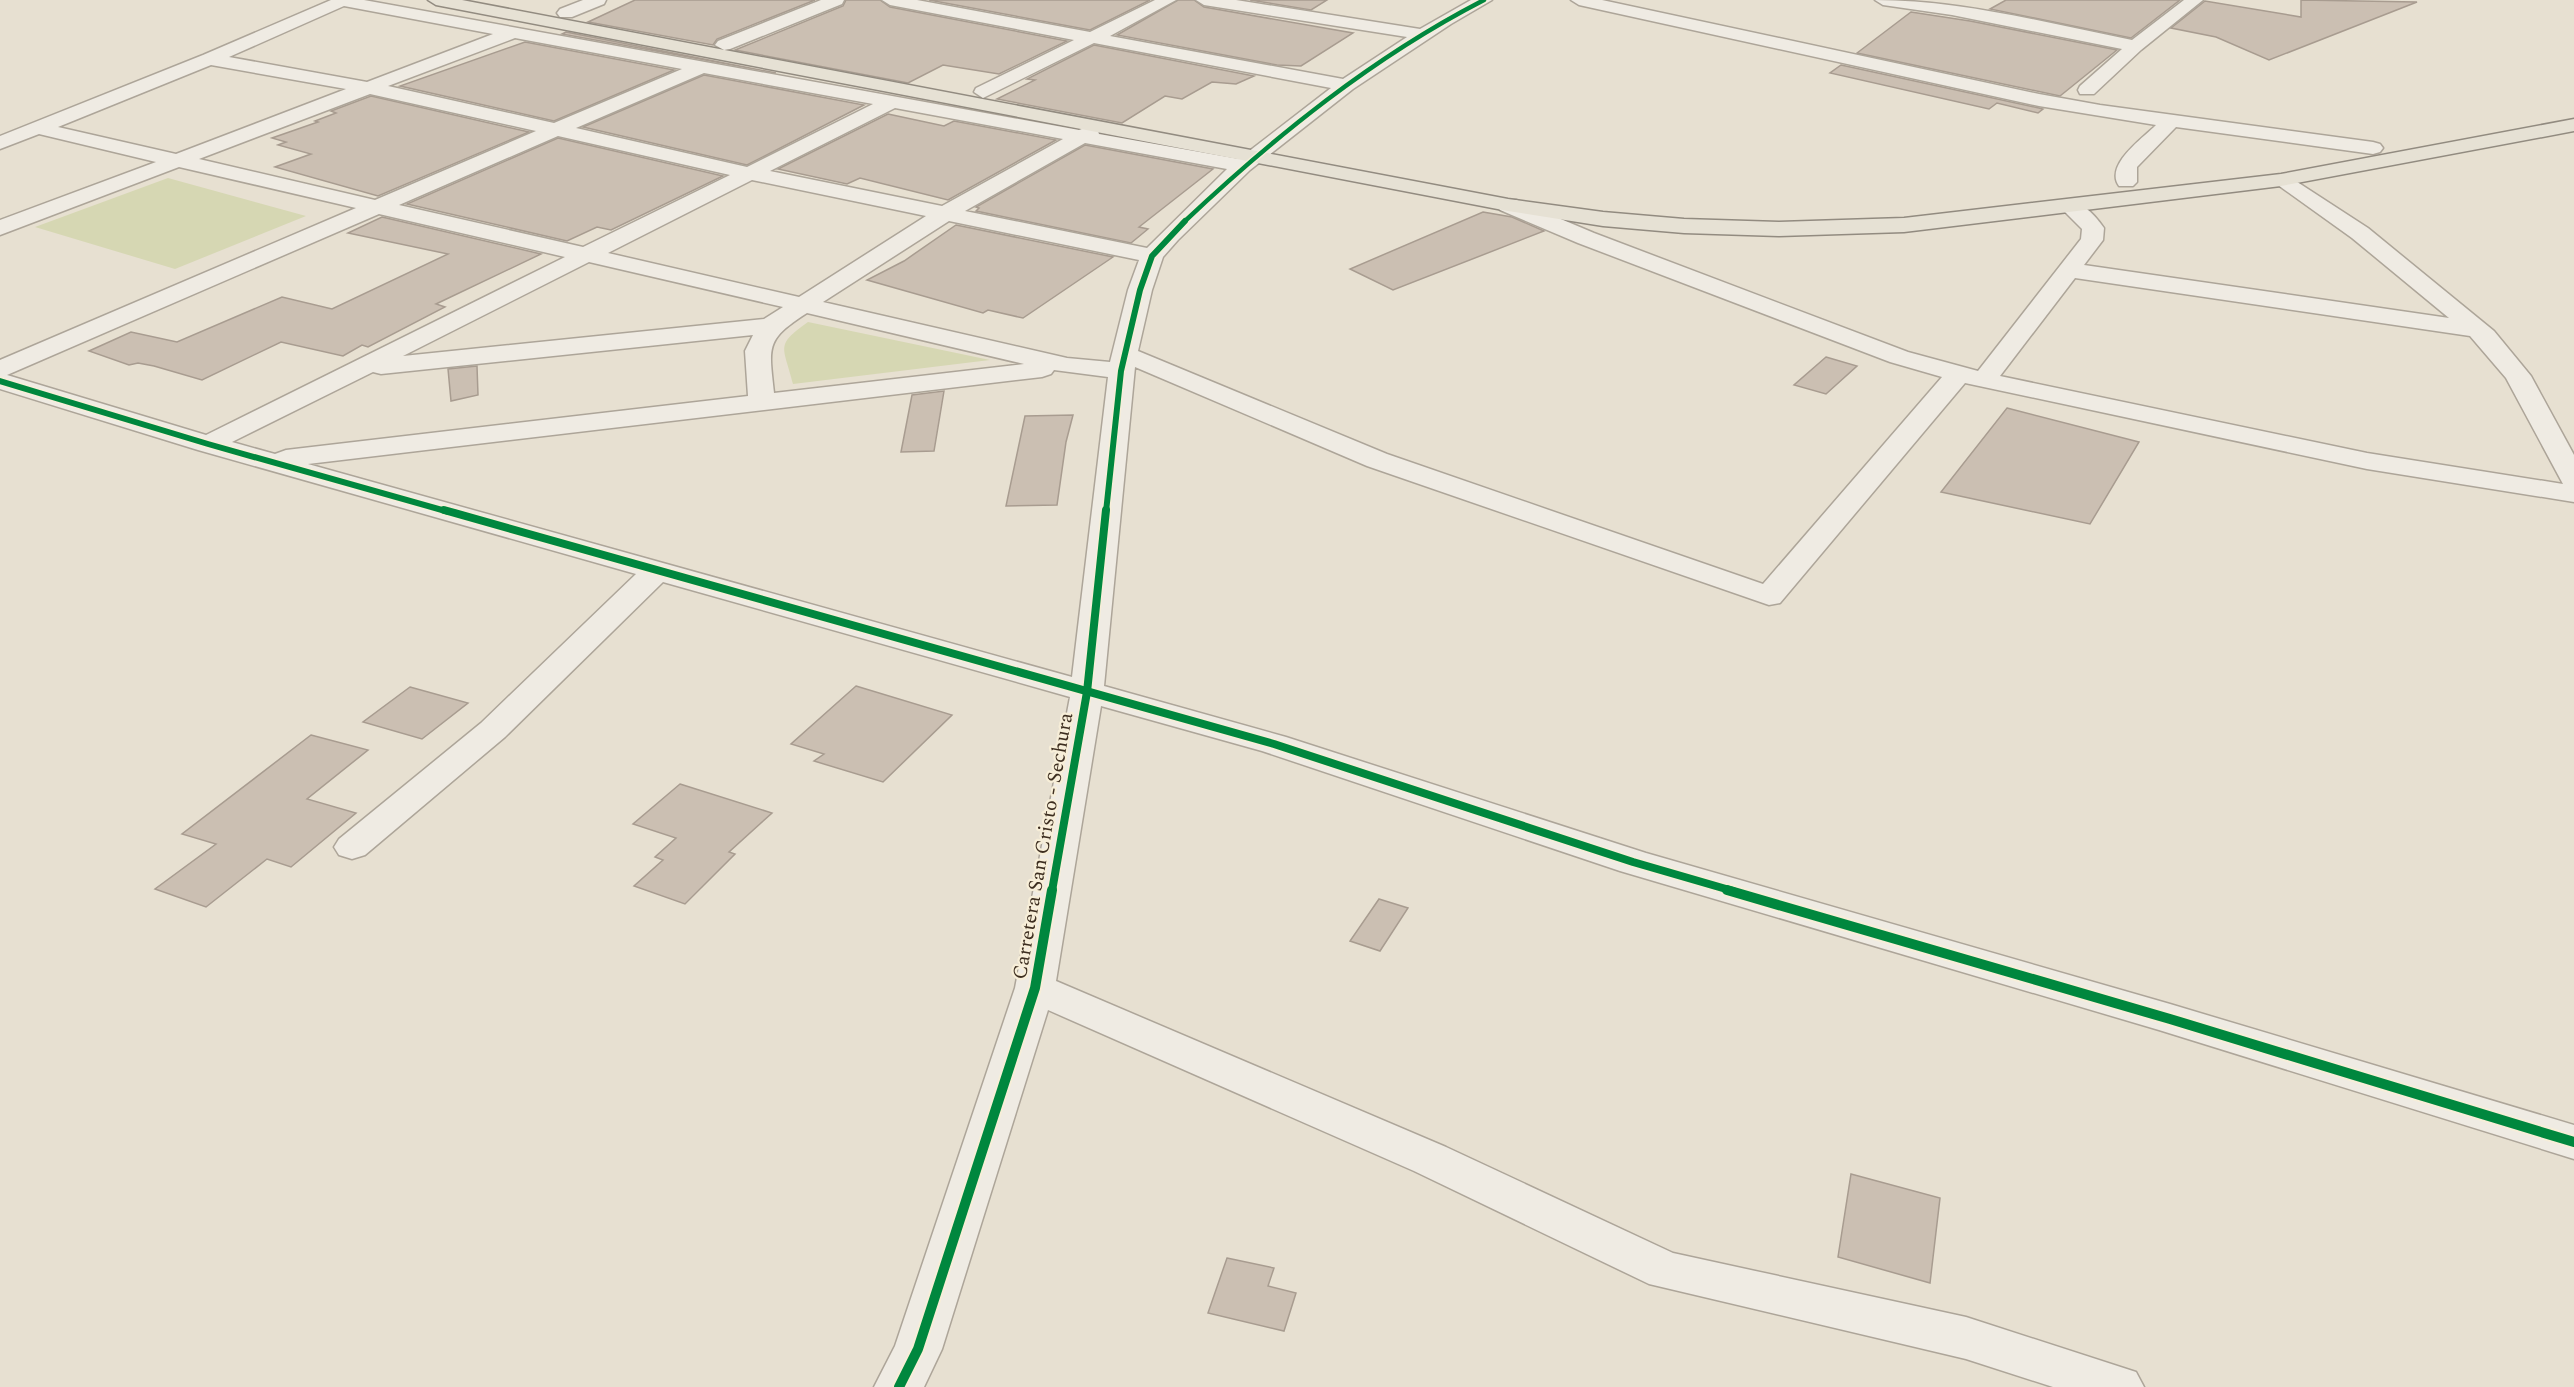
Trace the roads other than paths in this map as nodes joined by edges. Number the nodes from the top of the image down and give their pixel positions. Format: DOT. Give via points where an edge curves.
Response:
graph roads {
  1 [pos="436,0"];
  2 [pos="498,0"];
  3 [pos="598,0"];
  4 [pos="836,0"];
  5 [pos="890,0"];
  6 [pos="1168,0"];
  7 [pos="1204,0"];
  8 [pos="1329,0"];
  9 [pos="1484,0"];
  10 [pos="1579,0"];
  11 [pos="1883,0"];
  12 [pos="2195,0"];
  13 [pos="343,1"];
  14 [pos="566,13"];
  15 [pos="1297,15"];
  16 [pos="544,21"];
  17 [pos="512,33"];
  18 [pos="1421,34"];
  19 [pos="1095,36"];
  20 [pos="2135,46"];
  21 [pos="727,51"];
  22 [pos="209,59"];
  23 [pos="701,67"];
  24 [pos="1346,85"];
  25 [pos="370,88"];
  26 [pos="2087,90"];
  27 [pos="983,92"];
  28 [pos="894,100"];
  29 [pos="2574,109"];
  30 [pos="2171,121"];
  31 [pos="2574,125"];
  32 [pos="37,128"];
  33 [pos="555,128"];
  34 [pos="1091,132"];
  35 [pos="0,143"];
  36 [pos="2373,148"];
  37 [pos="1255,156"];
  38 [pos="180,160"];
  39 [pos="748,173"];
  40 [pos="2281,180"];
  41 [pos="2126,182"];
  42 [pos="378,205"];
  43 [pos="1508,205"];
  44 [pos="2070,206"];
  45 [pos="946,213"];
  46 [pos="0,228"];
  47 [pos="589,254"];
  48 [pos="1152,256"];
  49 [pos="2068,270"];
  50 [pos="2270,299"];
  51 [pos="2445,301"];
  52 [pos="801,305"];
  53 [pos="770,326"];
  54 [pos="2479,330"];
  55 [pos="1124,363"];
  56 [pos="1067,366"];
  57 [pos="0,369"];
  58 [pos="361,369"];
  59 [pos="1971,377"];
  60 [pos="0,381"];
  61 [pos="762,400"];
  62 [pos="208,444"];
  63 [pos="269,460"];
  64 [pos="2574,480"];
  65 [pos="2574,494"];
  66 [pos="659,569"];
  67 [pos="1087,692"];
  68 [pos="352,847"];
  69 [pos="1035,988"];
  70 [pos="2574,1142"];
  71 [pos="900,1387"];
  72 [pos="2120,1387"];
  1 -- 16 [label="main road"];
  2 -- 14 [label="main road"];
  3 -- 14 [label="street"];
  4 -- 21 [label="street"];
  5 -- 19 [label="street"];
  6 -- 19 [label="street"];
  7 -- 15 [label="street"];
  8 -- 15 [label="street"];
  9 -- 18 [label="street, Carretera San Cristo - Sechura"];
  10 -- 30 [label="street" via="2039,100"];
  11 -- 20 [label="street"];
  12 -- 20 [label="street"];
  13 -- 17 [label="street"];
  13 -- 22 [label="street"];
  14 -- 21 [label="main road"];
  15 -- 18 [label="street"];
  16 -- 17 [label="street"];
  16 -- 21 [label="main road"];
  17 -- 23 [label="street"];
  17 -- 25 [label="street"];
  18 -- 24 [label="street, Carretera San Cristo - Sechura"];
  19 -- 24 [label="street"];
  19 -- 27 [label="street"];
  20 -- 26 [label="street"];
  21 -- 23 [label="street"];
  21 -- 27 [label="main road"];
  21 -- 34 [label="main road"];
  22 -- 25 [label="street"];
  22 -- 32 [label="street"];
  23 -- 28 [label="street"];
  23 -- 33 [label="street"];
  24 -- 37 [label="street, Carretera San Cristo - Sechura"];
  25 -- 33 [label="street"];
  25 -- 38 [label="street"];
  27 -- 37 [label="main road"];
  28 -- 34 [label="street"];
  28 -- 39 [label="street"];
  29 -- 36 [label="main road"];
  30 -- 36 [label="street"];
  30 -- 41 [label="street" via="2127,166"];
  31 -- 40 [label="main road"];
  32 -- 35 [label="street"];
  32 -- 38 [label="street"];
  33 -- 39 [label="street"];
  33 -- 42 [label="street"];
  34 -- 37 [label="main road"];
  34 -- 45 [label="street"];
  36 -- 41 [label="main road" via="2260,167"];
  37 -- 41 [label="main road" via="1521,195 1689,214 1882,210"];
  37 -- 43 [label="main road"];
  37 -- 48 [label="street, Carretera San Cristo - Sechura"];
  38 -- 42 [label="street"];
  38 -- 46 [label="street"];
  39 -- 45 [label="street"];
  39 -- 47 [label="street"];
  40 -- 44 [label="main road"];
  40 -- 51 [label="street" via="2360,234"];
  42 -- 47 [label="street"];
  42 -- 57 [label="street"];
  43 -- 44 [label="main road" via="1604,219 1779,229 1904,225"];
  43 -- 59 [label="street" via="1899,357"];
  44 -- 49 [label="street" via="2093,228 2092,240"];
  45 -- 48 [label="street"];
  45 -- 52 [label="street"];
  47 -- 52 [label="street"];
  47 -- 58 [label="street"];
  48 -- 55 [label="street, Carretera San Cristo - Sechura" via="1140,290"];
  49 -- 50 [label="street"];
  49 -- 59 [label="street"];
  50 -- 51 [label="street"];
  50 -- 54 [label="street"];
  51 -- 54 [label="street"];
  52 -- 53 [label="street"];
  52 -- 56 [label="street"];
  53 -- 58 [label="street"];
  53 -- 61 [label="street" via="757,351"];
  54 -- 64 [label="street" via="2518,376"];
  55 -- 56 [label="street"];
  55 -- 59 [label="street" via="1377,460 1769,596"];
  55 -- 67 [label="street, Carretera San Cristo - Sechura"];
  56 -- 61 [label="street"];
  58 -- 62 [label="street"];
  59 -- 65 [label="street" via="2367,461"];
  60 -- 62 [label="street"];
  61 -- 63 [label="street"];
  62 -- 63 [label="street"];
  63 -- 66 [label="street"];
  66 -- 67 [label="street"];
  66 -- 68 [label="street" via="493,730"];
  67 -- 69 [label="street, Carretera San Cristo - Sechura"];
  67 -- 70 [label="street" via="1275,744 1634,862"];
  69 -- 71 [label="street, Carretera San Cristo - Sechura" via="918,1349"];
  69 -- 72 [label="street" via="1430,1160 1665,1270 1966,1338"];
}
